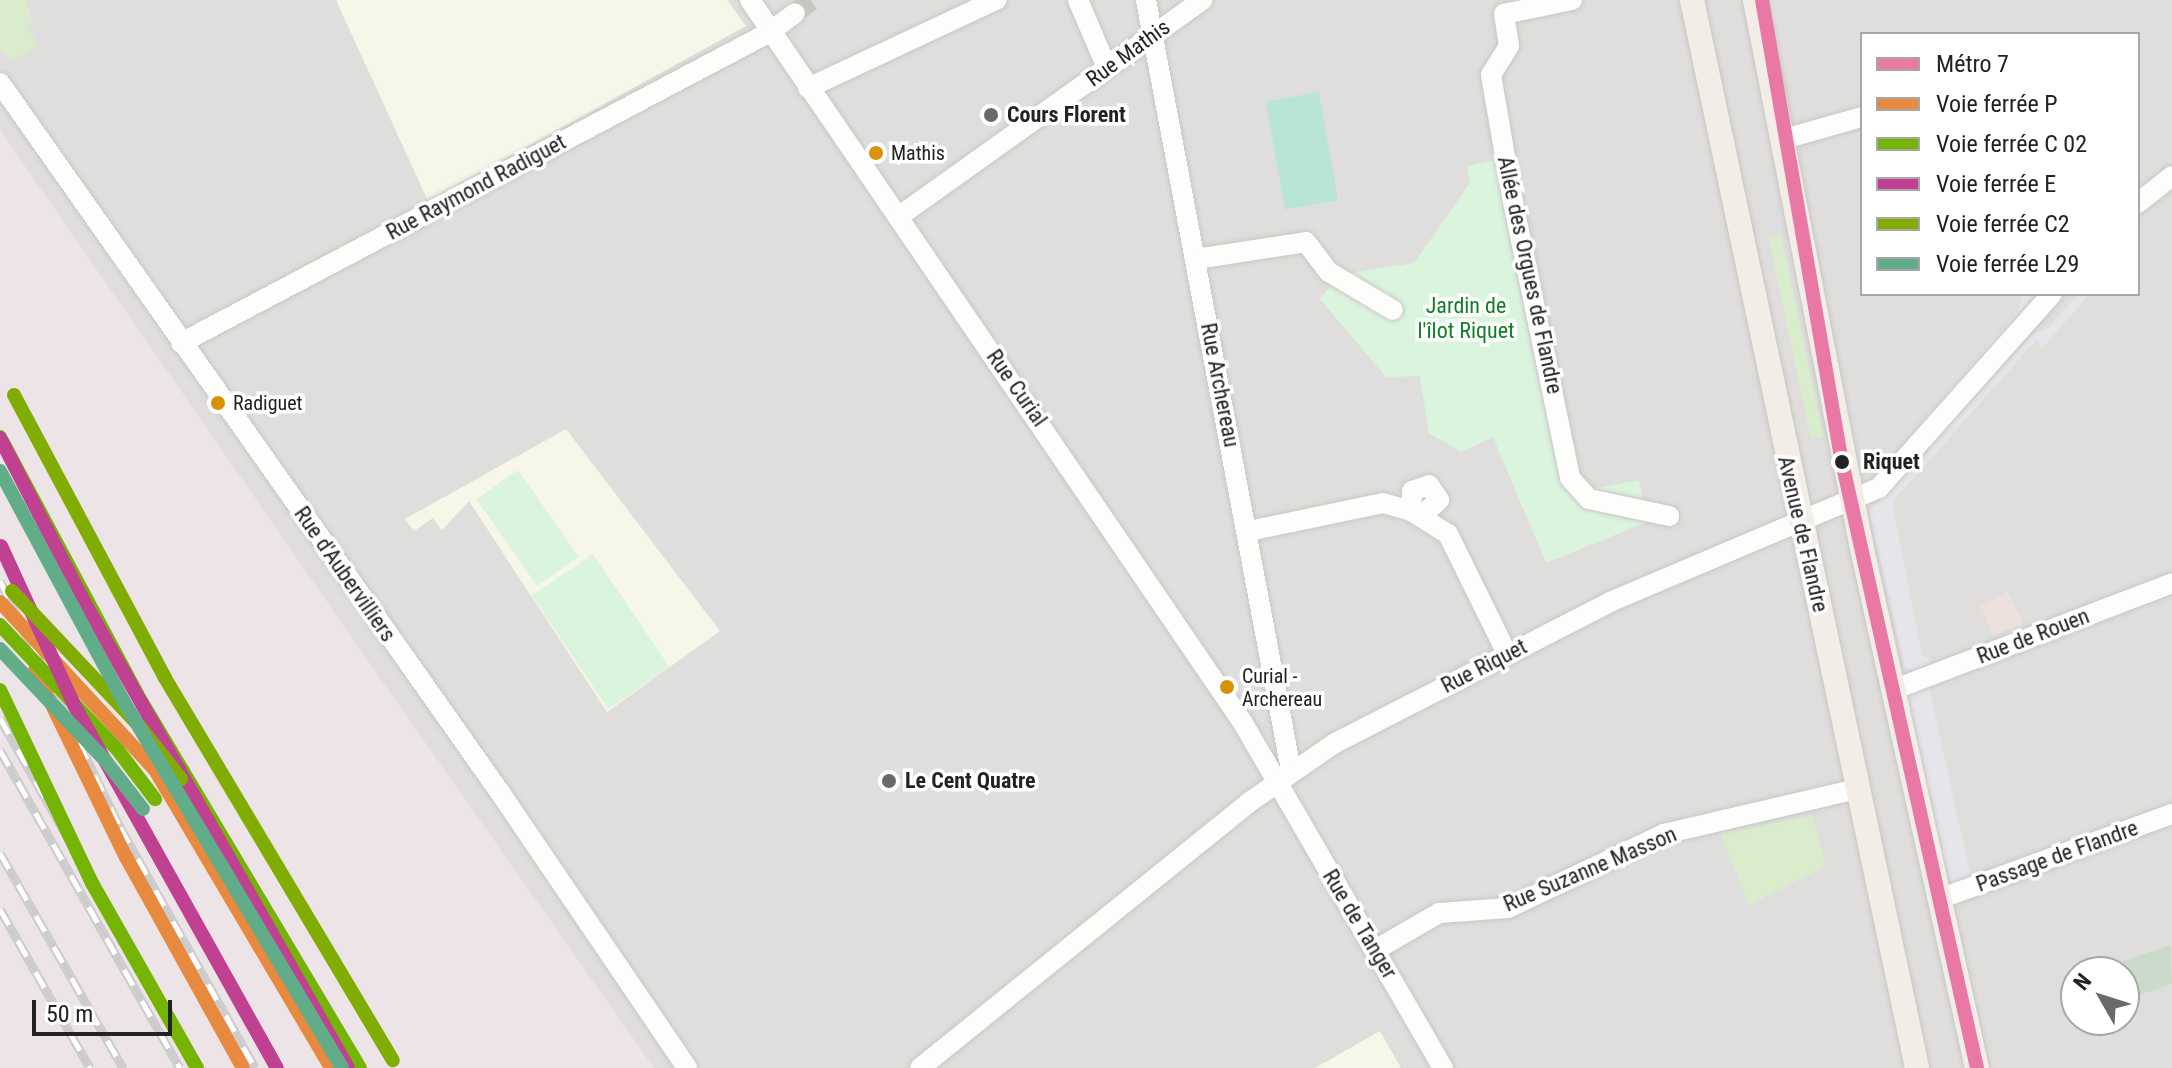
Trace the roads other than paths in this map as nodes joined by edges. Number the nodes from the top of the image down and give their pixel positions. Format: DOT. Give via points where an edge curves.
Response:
graph roads {
  1 [pos="750,0"];
  2 [pos="996,0"];
  3 [pos="1078,0"];
  4 [pos="1146,0"];
  5 [pos="1202,0"];
  6 [pos="1572,0"];
  7 [pos="1692,0"];
  8 [pos="1755,0"];
  9 [pos="1502,7"];
  10 [pos="795,13"];
  11 [pos="770,32"];
  12 [pos="1153,36"];
  13 [pos="1107,68"];
  14 [pos="0,83"];
  15 [pos="808,88"];
  16 [pos="1860,118"];
  17 [pos="1781,140"];
  18 [pos="2172,176"];
  19 [pos="2140,201"];
  20 [pos="898,217"];
  21 [pos="1196,259"];
  22 [pos="2050,296"];
  23 [pos="1393,310"];
  24 [pos="181,343"];
  25 [pos="1853,500"];
  26 [pos="1669,516"];
  27 [pos="1800,521"];
  28 [pos="1249,531"];
  29 [pos="2172,583"];
  30 [pos="1507,654"];
  31 [pos="1895,689"];
  32 [pos="1284,775"];
  33 [pos="1857,789"];
  34 [pos="2172,814"];
  35 [pos="1942,898"];
  36 [pos="1377,949"];
  37 [pos="687,1068"];
  38 [pos="920,1068"];
  39 [pos="1443,1068"];
  40 [pos="1917,1068"];
  41 [pos="1977,1068"];
  1 -- 11 [label="street, Rue Curial"];
  2 -- 15 [label="street"];
  3 -- 13 [label="street"];
  4 -- 12 [label="street, Rue Archereau"];
  5 -- 12 [label="street, Rue Mathis"];
  6 -- 9 [label="street, Allée des Orgues de Flandre"];
  7 -- 27 [label="main road, Avenue de Flandre"];
  8 -- 17 [label="main road"];
  9 -- 26 [label="street, Allée des Orgues de Flandre" via="1509,46 1491,75 1570,478 1589,499"];
  10 -- 11 [label="street, Rue Raymond Radiguet"];
  11 -- 15 [label="street, Rue Curial"];
  11 -- 24 [label="street, Rue Raymond Radiguet"];
  12 -- 13 [label="street, Rue Mathis"];
  12 -- 21 [label="street, Rue Archereau"];
  13 -- 20 [label="street, Rue Mathis"];
  14 -- 24 [label="street, Rue d'Aubervilliers"];
  15 -- 20 [label="street, Rue Curial"];
  16 -- 17 [label="street"];
  17 -- 25 [label="main road"];
  18 -- 19 [label="street"];
  20 -- 32 [label="street, Rue Curial"];
  21 -- 23 [label="street" via="1306,242 1324,266"];
  21 -- 28 [label="street, Rue Archereau"];
  22 -- 25 [label="street, Rue Riquet" via="1879,488"];
  24 -- 37 [label="street, Rue d'Aubervilliers" via="501,794"];
  25 -- 27 [label="street, Rue Riquet"];
  25 -- 31 [label="main road"];
  27 -- 30 [label="street, Rue Riquet" via="1610,602"];
  27 -- 33 [label="main road, Avenue de Flandre"];
  28 -- 30 [label="street" via="1383,503 1417,514 1448,534"];
  28 -- 32 [label="street, Rue Archereau"];
  29 -- 31 [label="street, Rue de Rouen"];
  30 -- 32 [label="street, Rue Riquet"];
  31 -- 35 [label="main road"];
  32 -- 36 [label="street, Rue de Tanger"];
  32 -- 38 [label="street, Rue Riquet"];
  33 -- 36 [label="street, Rue Suzanne Masson" via="1664,834 1508,908 1439,913"];
  33 -- 40 [label="main road, Avenue de Flandre"];
  34 -- 35 [label="street, Passage de Flandre"];
  35 -- 41 [label="main road"];
  36 -- 39 [label="street, Rue de Tanger"];
}
